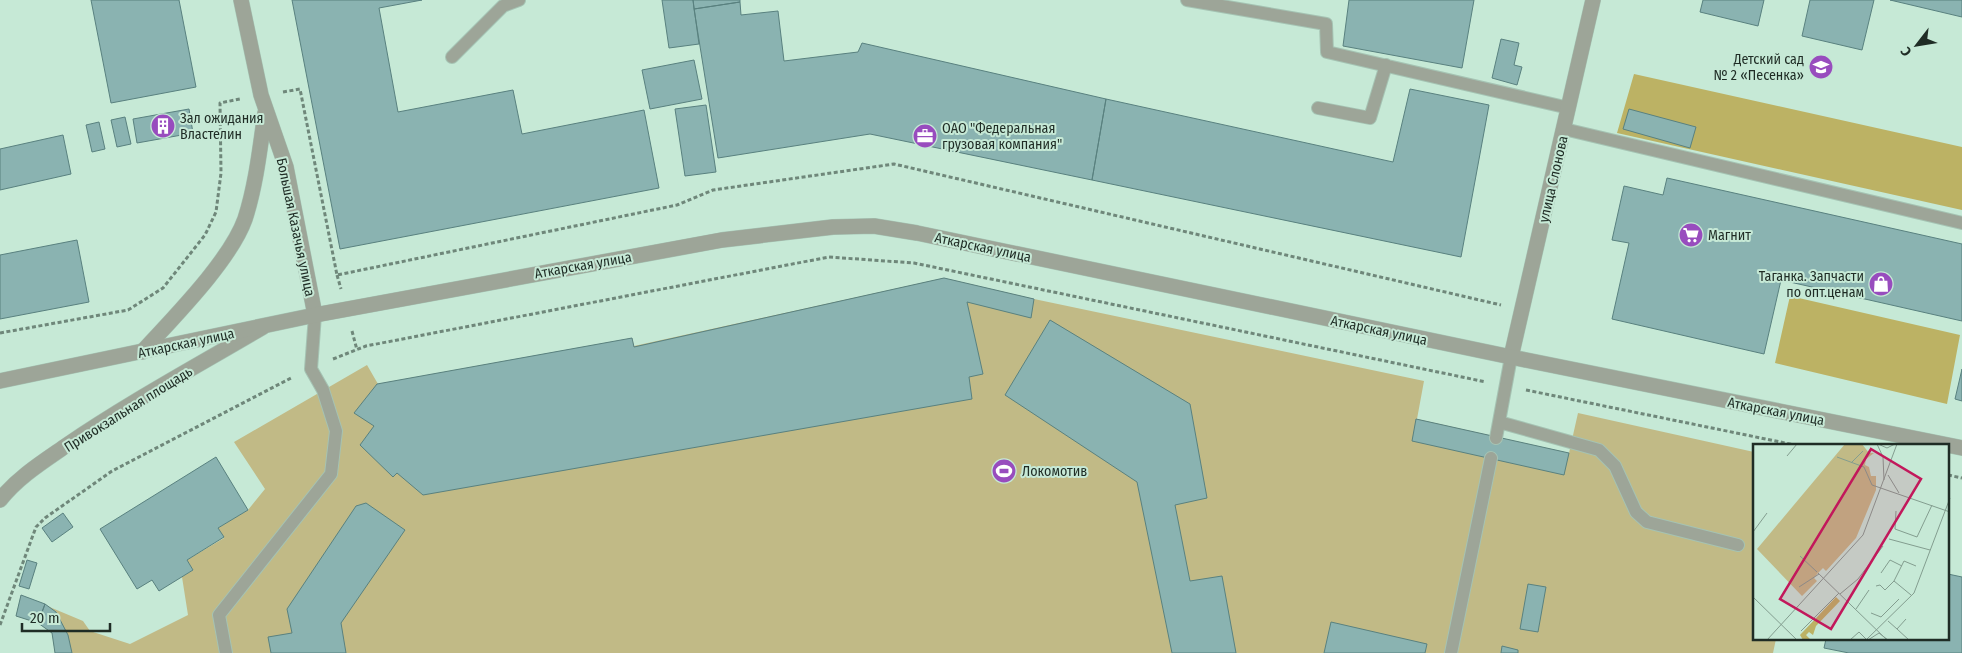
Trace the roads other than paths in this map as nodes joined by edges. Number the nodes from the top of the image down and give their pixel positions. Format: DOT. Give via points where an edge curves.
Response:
graph roads {
  1 [pos="242,0"];
  2 [pos="519,0"];
  3 [pos="1187,0"];
  4 [pos="1593,0"];
  5 [pos="452,57"];
  6 [pos="1386,65"];
  7 [pos="1318,108"];
  8 [pos="1569,108"];
  9 [pos="265,112"];
  10 [pos="1564,129"];
  11 [pos="1962,223"];
  12 [pos="316,315"];
  13 [pos="263,327"];
  14 [pos="142,352"];
  15 [pos="1511,358"];
  16 [pos="0,381"];
  17 [pos="1499,422"];
  18 [pos="1496,438"];
  19 [pos="1942,444"];
  20 [pos="1491,458"];
  21 [pos="0,500"];
  22 [pos="1738,545"];
  23 [pos="226,653"];
  24 [pos="1451,653"];
  1 -- 9 [label="street, Большая Казачья улица"];
  2 -- 5 [label="lane" via="503,6"];
  3 -- 6 [label="lane" via="1326,24 1327,52"];
  4 -- 8 [label="street, улица Слонова"];
  6 -- 7 [label="lane" via="1370,118"];
  6 -- 8 [label="lane"];
  8 -- 10 [label="street, улица Слонова"];
  9 -- 12 [label="street, Большая Казачья улица" via="286,168"];
  9 -- 14 [label="street, Большая Казачья улица" via="245,220 228,250 191,299"];
  10 -- 11 [label="lane"];
  10 -- 15 [label="street, улица Слонова"];
  12 -- 13 [label="street, Аткарская улица"];
  12 -- 15 [label="street, Аткарская улица" via="722,240 774,232 874,226"];
  12 -- 23 [label="lane" via="311,369 323,390 336,431 332,474 219,615"];
  13 -- 14 [label="street, Аткарская улица"];
  13 -- 21 [label="street, Привокзальная площадь" via="87,432 36,467"];
  14 -- 16 [label="street, Аткарская улица"];
  15 -- 17 [label="lane"];
  15 -- 19 [label="street, Аткарская улица"];
  17 -- 18 [label="lane"];
  17 -- 22 [label="lane" via="1599,450 1615,466 1636,512 1647,522"];
  20 -- 24 [label="lane"];
}
